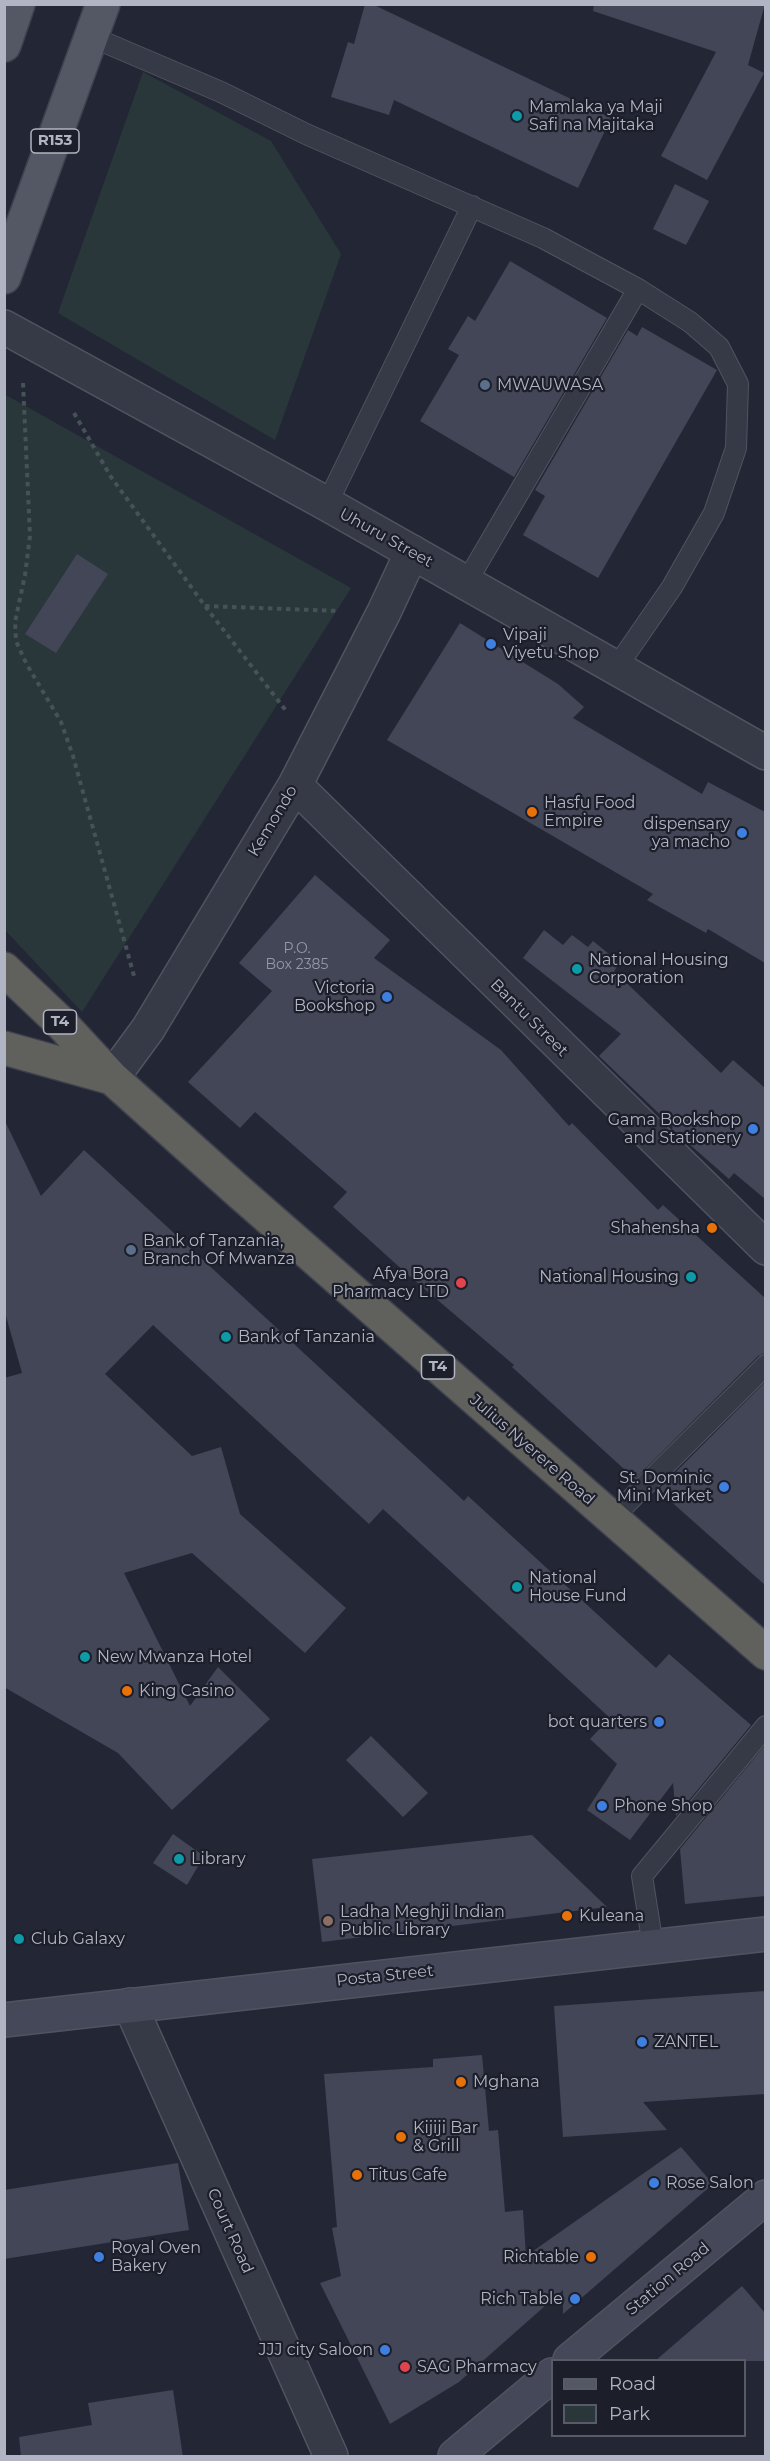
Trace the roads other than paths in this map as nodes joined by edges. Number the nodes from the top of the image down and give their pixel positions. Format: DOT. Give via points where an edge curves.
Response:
graph roads {
  1 [pos="18,4"];
  2 [pos="103,4"];
  3 [pos="92,38"];
  4 [pos="4,45"];
  5 [pos="472,206"];
  6 [pos="4,277"];
  7 [pos="638,289"];
  8 [pos="12,331"];
  9 [pos="327,504"];
  10 [pos="412,552"];
  11 [pos="466,583"];
  12 [pos="616,668"];
  13 [pos="765,753"];
  14 [pos="295,785"];
  15 [pos="4,969"];
  16 [pos="4,1048"];
  17 [pos="112,1078"];
  18 [pos="765,1248"];
  19 [pos="765,1365"];
  20 [pos="611,1519"];
  21 [pos="765,1653"];
  22 [pos="765,1726"];
  23 [pos="765,1934"];
  24 [pos="653,1946"];
  25 [pos="130,2005"];
  26 [pos="4,2020"];
  27 [pos="765,2197"];
  28 [pos="572,2359"];
  29 [pos="551,2376"];
  30 [pos="331,2457"];
  31 [pos="455,2457"];
  1 -- 4 [label="main road"];
  2 -- 3 [label="main road, R153"];
  3 -- 5 [label="lane"];
  3 -- 6 [label="main road, R153"];
  5 -- 7 [label="lane" via="543,238"];
  5 -- 9 [label="lane"];
  7 -- 11 [label="lane"];
  7 -- 12 [label="lane" via="719,346 738,384 736,448 714,513 672,587"];
  8 -- 9 [label="street, Uhuru Street"];
  9 -- 10 [label="street, Uhuru Street"];
  10 -- 11 [label="street, Uhuru Street"];
  10 -- 14 [label="street, Kemondo"];
  11 -- 12 [label="street, Uhuru Street"];
  12 -- 13 [label="street, Uhuru Street"];
  14 -- 17 [label="street, Kemondo" via="148,1029"];
  14 -- 18 [label="street, Bantu Street"];
  15 -- 17 [label="highway, Julius Nyerere Road / T4"];
  16 -- 17 [label="highway, Julius Nyerere Road / T4"];
  17 -- 20 [label="highway, Julius Nyerere Road / T4"];
  19 -- 20 [label="lane"];
  20 -- 21 [label="highway, Julius Nyerere Road / T4"];
  22 -- 24 [label="lane" via="642,1876"];
  23 -- 24 [label="main road, Posta Street"];
  24 -- 25 [label="main road, Posta Street"];
  25 -- 26 [label="main road, Posta Street"];
  25 -- 30 [label="street, Court Road"];
  27 -- 28 [label="main road, Station Road"];
  29 -- 31 [label="main road"];
}
